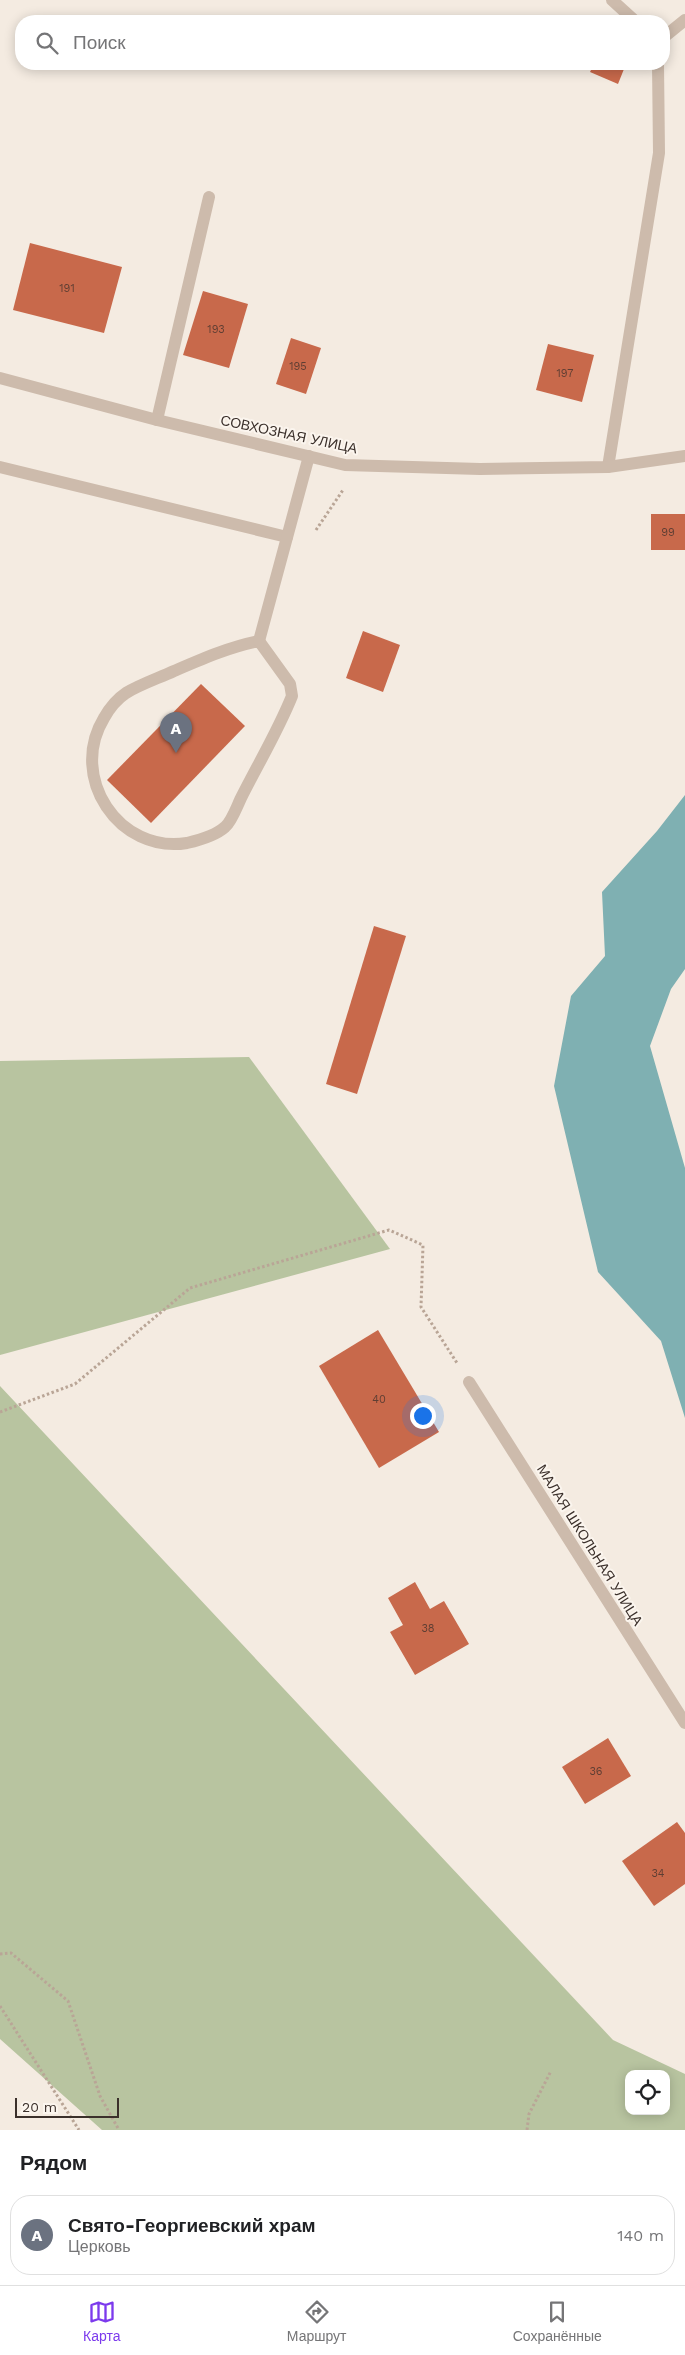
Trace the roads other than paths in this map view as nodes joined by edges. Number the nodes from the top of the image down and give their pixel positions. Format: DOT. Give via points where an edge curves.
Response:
graph roads {
  1 [pos="612,0"];
  2 [pos="629,15"];
  3 [pos="685,20"];
  4 [pos="670,31"];
  5 [pos="658,70"];
  6 [pos="209,197"];
  7 [pos="0,378"];
  8 [pos="157,420"];
  9 [pos="309,456"];
  10 [pos="685,456"];
  11 [pos="0,467"];
  12 [pos="608,467"];
  13 [pos="287,537"];
  14 [pos="259,641"];
  15 [pos="469,1382"];
  16 [pos="685,1723"];
  1 -- 2 [label="street"];
  3 -- 4 [label="street"];
  5 -- 12 [label="street" via="659,153"];
  6 -- 8 [label="street"];
  7 -- 8 [label="street, СОВХОЗНАЯ УЛИЦА"];
  8 -- 9 [label="street, СОВХОЗНАЯ УЛИЦА"];
  9 -- 12 [label="street, СОВХОЗНАЯ УЛИЦА" via="355,465 480,469"];
  9 -- 13 [label="street"];
  10 -- 12 [label="street, СОВХОЗНАЯ УЛИЦА"];
  11 -- 13 [label="street"];
  13 -- 14 [label="street"];
  14 -- 14 [label="street" via="290,684 292,696 226,827 202,840 175,844 148,840 124,828 105,808 94,783 91,756 98,728 110,707 125,693 230,647"];
  15 -- 16 [label="street, МАЛАЯ ШКОЛЬНАЯ УЛИЦА"];
}
